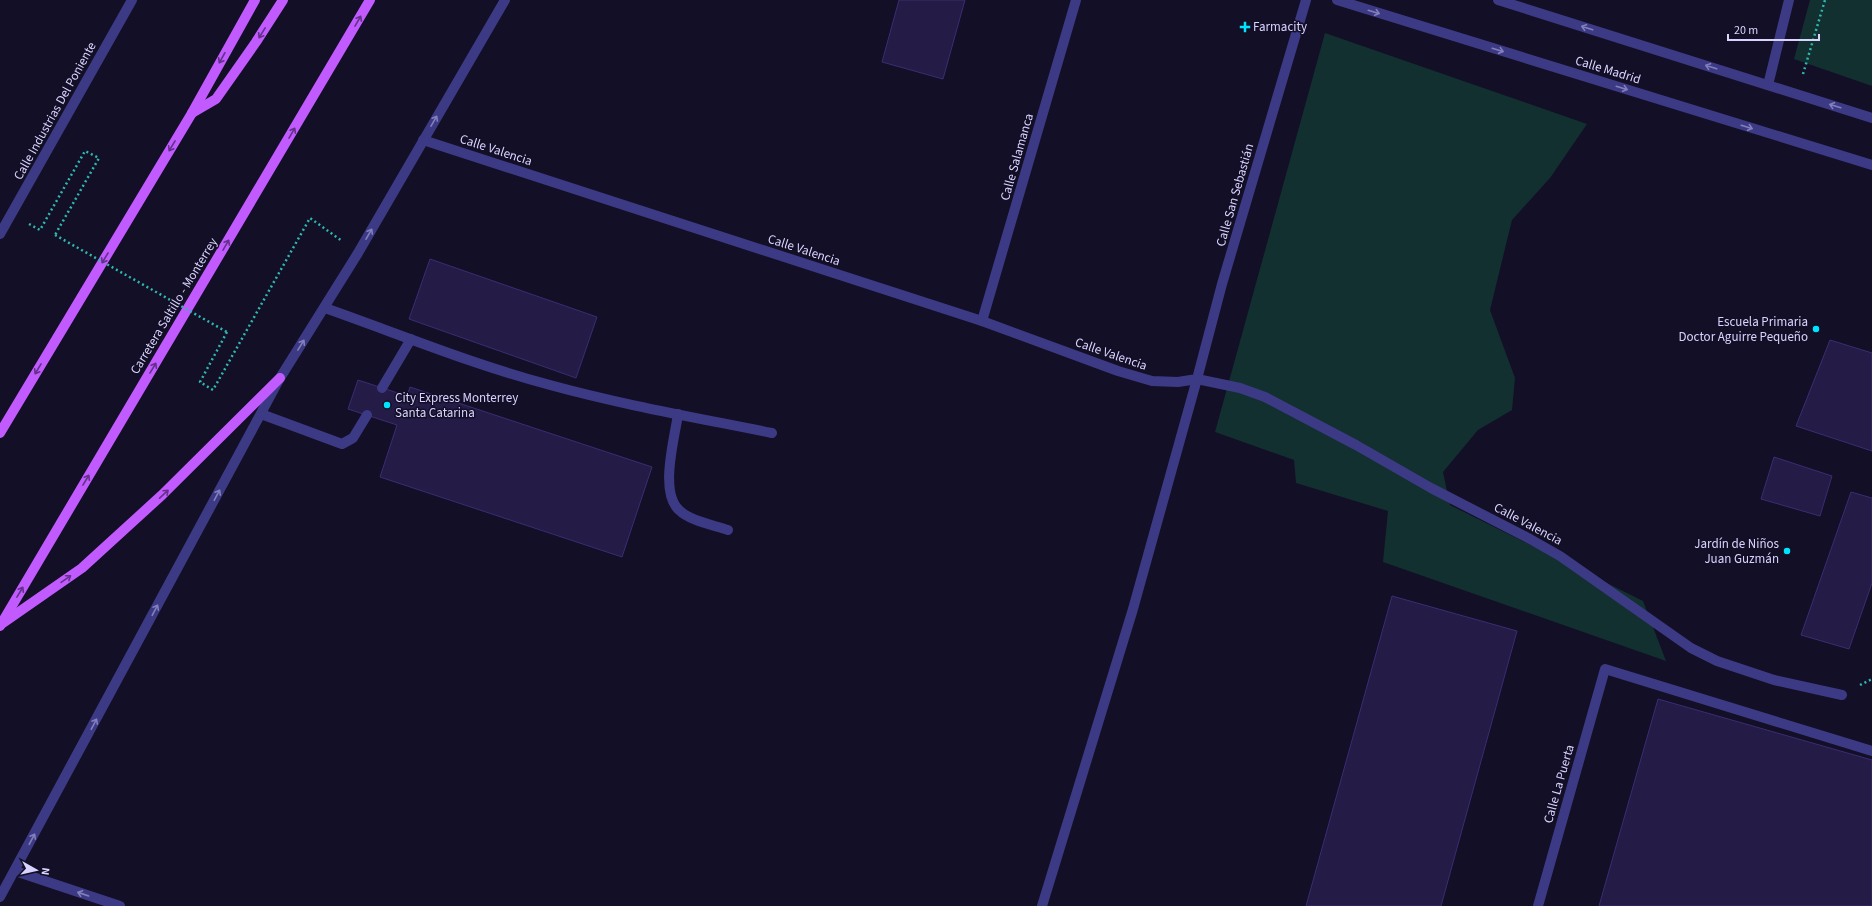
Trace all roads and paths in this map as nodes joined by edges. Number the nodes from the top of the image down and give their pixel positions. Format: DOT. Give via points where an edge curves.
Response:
graph roads {
  1 [pos="132,0"];
  2 [pos="255,0"];
  3 [pos="282,0"];
  4 [pos="370,0"];
  5 [pos="505,0"];
  6 [pos="1076,0"];
  7 [pos="1306,0"];
  8 [pos="1337,0"];
  9 [pos="1498,0"];
  10 [pos="1789,0"];
  11 [pos="1825,0"];
  12 [pos="1802,79"];
  13 [pos="1768,85"];
  14 [pos="192,113"];
  15 [pos="1872,118"];
  16 [pos="423,140"];
  17 [pos="1872,165"];
  18 [pos="40,230"];
  19 [pos="0,234"];
  20 [pos="358,253"];
  21 [pos="325,308"];
  22 [pos="982,321"];
  23 [pos="411,339"];
  24 [pos="280,378"];
  25 [pos="1197,379"];
  26 [pos="382,388"];
  27 [pos="261,414"];
  28 [pos="678,414"];
  29 [pos="367,415"];
  30 [pos="3,422"];
  31 [pos="0,433"];
  32 [pos="772,433"];
  33 [pos="728,530"];
  34 [pos="0,626"];
  35 [pos="1842,695"];
  36 [pos="1872,751"];
  37 [pos="15,871"];
  38 [pos="0,898"];
  39 [pos="120,906"];
  40 [pos="1042,906"];
  41 [pos="1538,906"];
  1 -- 19 [label="street, Calle Industrias Del Poniente"];
  2 -- 14 [label="main road, one-way"];
  3 -- 14 [label="main road, one-way" via="216,98"];
  34 -- 4 [label="main road, Carretera Saltillo - Monterrey, one-way"];
  16 -- 5 [label="street, one-way"];
  6 -- 22 [label="street, Calle Salamanca"];
  7 -- 25 [label="street, Calle San Sebastián" via="1222,284"];
  8 -- 17 [label="street, Calle Madrid, one-way"];
  13 -- 9 [label="street, one-way"];
  10 -- 13 [label="street"];
  11 -- 12 [label="path"];
  15 -- 13 [label="street, one-way"];
  14 -- 30 [label="main road, one-way"];
  20 -- 16 [label="street, one-way"];
  16 -- 22 [label="street, Calle Valencia"];
  18 -- 20 [label="path, bridge" via="85,150 99,158 55,235 227,332 200,382 213,390 310,218"];
  20 -- 21 [label="street"];
  21 -- 23 [label="street"];
  24 -- 21 [label="street, one-way"];
  22 -- 25 [label="street, Calle Valencia" via="1152,381 1178,382"];
  23 -- 26 [label="street"];
  23 -- 28 [label="street" via="550,385"];
  24 -- 27 [label="street"];
  34 -- 24 [label="main road, one-way" via="82,568 162,495"];
  25 -- 35 [label="street, Calle Valencia" via="1240,388 1265,397 1431,488 1530,538 1560,556 1691,648 1717,662 1774,680"];
  25 -- 40 [label="street, Calle San Sebastián" via="1133,609"];
  27 -- 29 [label="street" via="342,444 353,438"];
  37 -- 27 [label="street, one-way"];
  28 -- 32 [label="street"];
  28 -- 33 [label="street" via="668,478 672,502 688,516"];
  30 -- 31 [label="main road"];
  36 -- 41 [label="street, Calle La Puerta" via="1605,669"];
  37 -- 38 [label="street"];
  39 -- 37 [label="street, one-way"];
}
